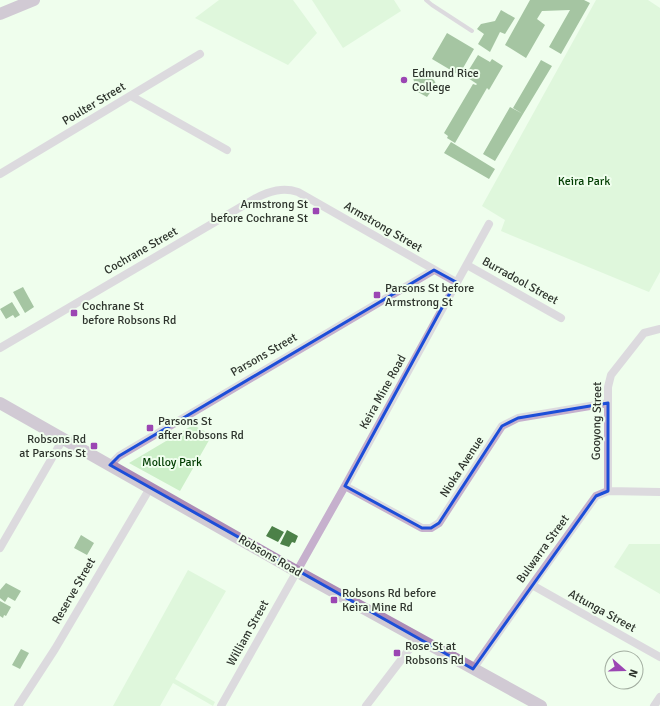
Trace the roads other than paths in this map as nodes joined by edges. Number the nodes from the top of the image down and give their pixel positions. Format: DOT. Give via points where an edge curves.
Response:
graph roads {
  1 [pos="34,0"];
  2 [pos="426,0"];
  3 [pos="0,14"];
  4 [pos="472,31"];
  5 [pos="200,54"];
  6 [pos="131,96"];
  7 [pos="228,150"];
  8 [pos="0,174"];
  9 [pos="298,192"];
  10 [pos="489,224"];
  11 [pos="467,265"];
  12 [pos="434,270"];
  13 [pos="456,282"];
  14 [pos="561,318"];
  15 [pos="660,329"];
  16 [pos="0,348"];
  17 [pos="0,403"];
  18 [pos="608,403"];
  19 [pos="63,439"];
  20 [pos="110,465"];
  21 [pos="345,486"];
  22 [pos="150,488"];
  23 [pos="608,491"];
  24 [pos="660,492"];
  25 [pos="0,548"];
  26 [pos="296,571"];
  27 [pos="532,585"];
  28 [pos="417,639"];
  29 [pos="660,657"];
  30 [pos="473,669"];
  31 [pos="660,697"];
  32 [pos="18,706"];
  33 [pos="221,706"];
  34 [pos="366,706"];
  35 [pos="541,706"];
  36 [pos="654,706"];
  1 -- 3 [label="main road"];
  2 -- 4 [label="lane"];
  5 -- 6 [label="street, Poulter Street"];
  6 -- 7 [label="street"];
  6 -- 8 [label="street, Poulter Street"];
  9 -- 12 [label="street, Armstrong Street"];
  9 -- 16 [label="street, Cochrane Street" via="279,190 256,198"];
  10 -- 11 [label="street, Keira Mine Road"];
  11 -- 13 [label="street, Keira Mine Road"];
  11 -- 14 [label="street, Burradool Street"];
  12 -- 13 [label="street, Armstrong Street"];
  12 -- 20 [label="street, Parsons Street" via="119,456"];
  13 -- 21 [label="street, Keira Mine Road"];
  15 -- 18 [label="street, Gooyong Street" via="644,333 611,375"];
  17 -- 19 [label="main road, Robsons Road"];
  18 -- 21 [label="street, Nioka Avenue" via="518,418 502,426 439,523 431,528 422,528"];
  18 -- 23 [label="street, Gooyong Street"];
  19 -- 20 [label="main road, Robsons Road"];
  19 -- 25 [label="street"];
  20 -- 22 [label="main road, Robsons Road"];
  21 -- 26 [label="street, Keira Mine Road"];
  22 -- 26 [label="main road, Robsons Road"];
  22 -- 32 [label="street, Reserve Street" via="55,649"];
  23 -- 24 [label="street"];
  23 -- 27 [label="street, Bulwarra Street" via="596,496"];
  26 -- 28 [label="main road, Robsons Road"];
  26 -- 33 [label="street, William Street"];
  27 -- 29 [label="street, Attunga Street"];
  27 -- 30 [label="street, Bulwarra Street"];
  28 -- 30 [label="main road, Robsons Road"];
  28 -- 34 [label="street"];
  30 -- 35 [label="main road, Robsons Road"];
  31 -- 36 [label="street"];
}
